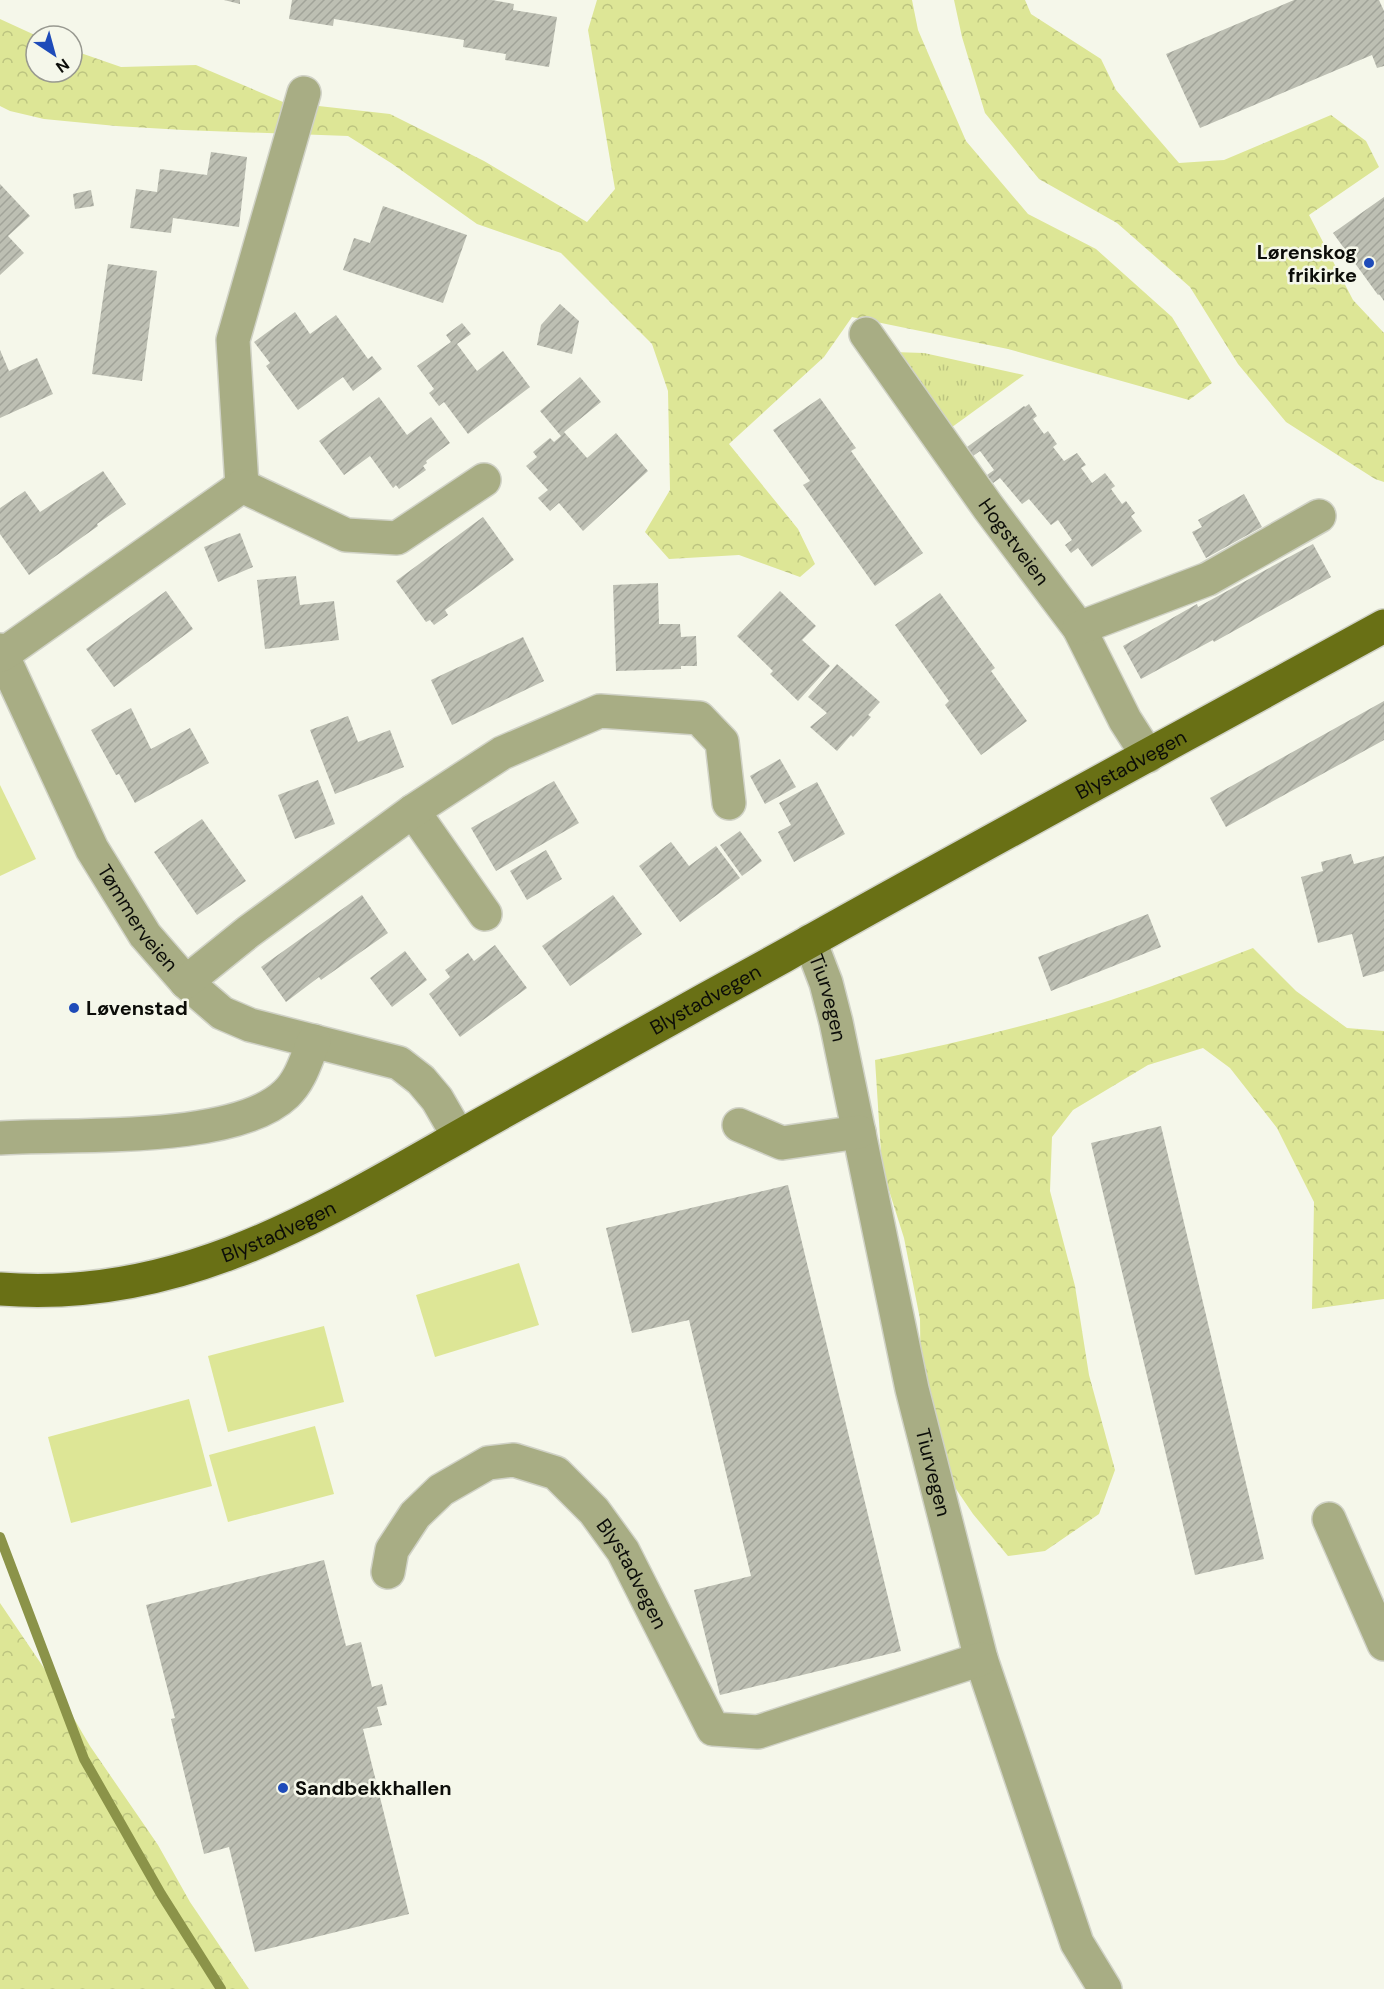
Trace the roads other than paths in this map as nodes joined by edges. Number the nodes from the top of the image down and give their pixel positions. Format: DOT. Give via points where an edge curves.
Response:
graph roads {
  1 [pos="304,93"];
  2 [pos="866,334"];
  3 [pos="484,480"];
  4 [pos="242,486"];
  5 [pos="1319,516"];
  6 [pos="1384,626"];
  7 [pos="1080,628"];
  8 [pos="1,652"];
  9 [pos="1148,756"];
  10 [pos="729,803"];
  11 [pos="413,811"];
  12 [pos="485,914"];
  13 [pos="810,941"];
  14 [pos="186,982"];
  15 [pos="314,1041"];
  16 [pos="739,1125"];
  17 [pos="859,1132"];
  18 [pos="459,1137"];
  19 [pos="0,1138"];
  20 [pos="0,1289"];
  21 [pos="1329,1519"];
  22 [pos="388,1572"];
  23 [pos="1384,1644"];
  24 [pos="981,1659"];
  25 [pos="1105,1989"];
  1 -- 4 [label="street" via="233,340"];
  2 -- 7 [label="street, Hogstveien" via="988,507"];
  3 -- 4 [label="street" via="398,538 346,535"];
  4 -- 8 [label="street"];
  5 -- 7 [label="street" via="1208,579"];
  6 -- 9 [label="main road, Blystadvegen"];
  7 -- 9 [label="street, Hogstveien" via="1125,720"];
  8 -- 14 [label="street, Tømmerveien" via="92,849 145,935"];
  9 -- 13 [label="main road, Blystadvegen"];
  10 -- 11 [label="street" via="722,742 699,718 600,711 502,753"];
  11 -- 12 [label="street"];
  11 -- 14 [label="street"];
  13 -- 17 [label="street, Tiurvegen" via="826,983"];
  13 -- 18 [label="main road, Blystadvegen"];
  14 -- 15 [label="street, Tømmerveien" via="222,1013 250,1025"];
  15 -- 18 [label="street, Tømmerveien" via="399,1063 437,1099"];
  15 -- 19 [label="street" via="296,1084 271,1104 236,1121 151,1133"];
  16 -- 17 [label="street" via="782,1143"];
  17 -- 24 [label="street, Tiurvegen" via="912,1389"];
  18 -- 20 [label="main road, Blystadvegen" via="288,1229 189,1269 97,1287"];
  21 -- 23 [label="street"];
  22 -- 24 [label="street, Blystadvegen" via="392,1550 415,1515 441,1490 488,1463 514,1460 556,1473 594,1511 623,1551 713,1729 758,1732"];
  24 -- 25 [label="street, Tiurvegen" via="1077,1944"];
}
